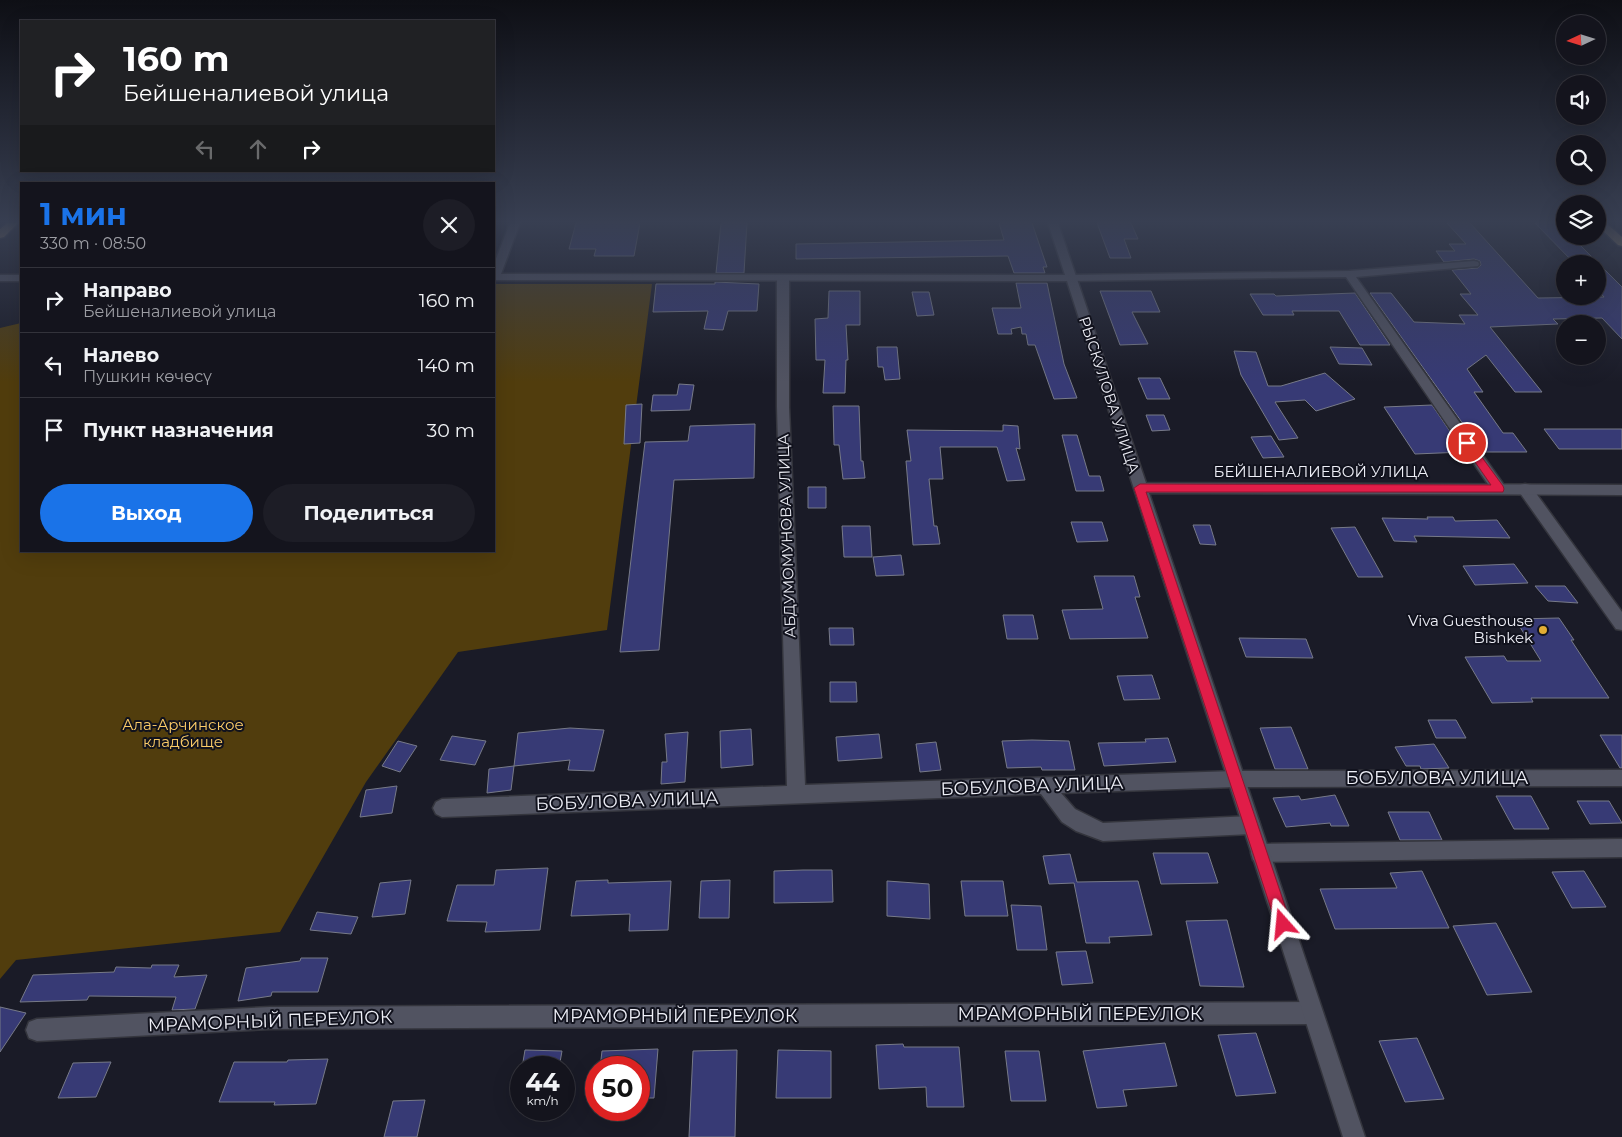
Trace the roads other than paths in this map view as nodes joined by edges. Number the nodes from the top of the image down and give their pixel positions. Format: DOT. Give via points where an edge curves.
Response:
graph roads {
  1 [pos="1206,276"];
  2 [pos="1350,276"];
  3 [pos="495,277"];
  4 [pos="0,278"];
  5 [pos="20,278"];
  6 [pos="782,278"];
  7 [pos="1071,278"];
  8 [pos="1140,488"];
  9 [pos="1499,489"];
  10 [pos="1525,489"];
  11 [pos="1622,490"];
  12 [pos="1622,624"];
  13 [pos="1622,778"];
  14 [pos="1235,779"];
  15 [pos="1044,786"];
  16 [pos="796,794"];
  17 [pos="442,808"];
  18 [pos="1251,825"];
  19 [pos="1622,848"];
  20 [pos="1260,853"];
  21 [pos="1312,1013"];
  22 [pos="37,1030"];
  23 [pos="1354,1137"];
  1 -- 7 [label="street"];
  2 -- 9 [label="street"];
  3 -- 6 [label="street"];
  4 -- 5 [label="street"];
  6 -- 7 [label="street"];
  6 -- 16 [label="street, АБДУМОМУНОВА УЛИЦА"];
  7 -- 8 [label="street, РЫСКУЛОВА УЛИЦА"];
  8 -- 9 [label="street, БЕЙШЕНАЛИЕВОЙ УЛИЦА"];
  8 -- 14 [label="street, РЫСКУЛОВА УЛИЦА"];
  9 -- 10 [label="street, БЕЙШЕНАЛИЕВОЙ УЛИЦА"];
  10 -- 11 [label="street, БЕЙШЕНАЛИЕВОЙ УЛИЦА"];
  10 -- 12 [label="street"];
  13 -- 14 [label="street, БОБУЛОВА УЛИЦА"];
  14 -- 15 [label="street, БОБУЛОВА УЛИЦА"];
  14 -- 18 [label="street, РЫСКУЛОВА УЛИЦА"];
  15 -- 16 [label="street, БОБУЛОВА УЛИЦА"];
  15 -- 18 [label="street" via="1060,809 1081,825 1103,832"];
  16 -- 17 [label="street, БОБУЛОВА УЛИЦА"];
  18 -- 20 [label="street, РЫСКУЛОВА УЛИЦА"];
  19 -- 20 [label="street"];
  20 -- 21 [label="street, РЫСКУЛОВА УЛИЦА"];
  21 -- 22 [label="street, МРАМОРНЫЙ ПЕРЕУЛОК" via="270,1018"];
  21 -- 23 [label="street, РЫСКУЛОВА УЛИЦА"];
}
